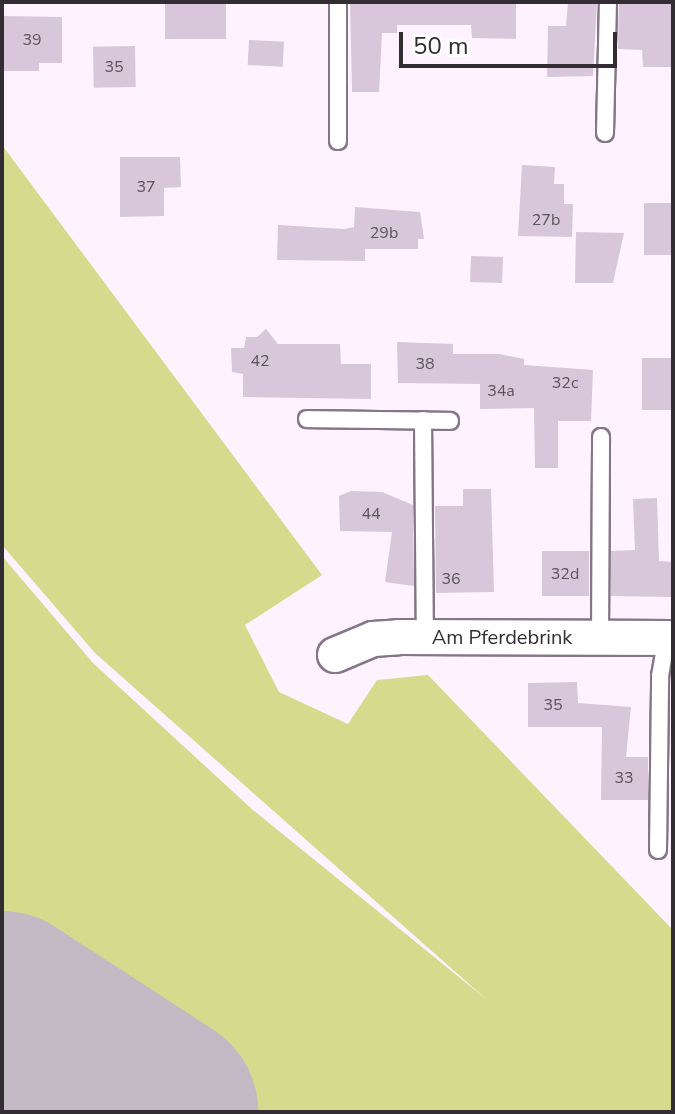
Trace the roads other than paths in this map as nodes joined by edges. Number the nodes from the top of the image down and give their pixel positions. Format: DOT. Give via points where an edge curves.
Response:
graph roads {
  1 [pos="338,2"];
  2 [pos="608,2"];
  3 [pos="605,133"];
  4 [pos="338,141"];
  5 [pos="307,419"];
  6 [pos="423,420"];
  7 [pos="450,421"];
  8 [pos="601,437"];
  9 [pos="425,637"];
  10 [pos="600,638"];
  11 [pos="670,638"];
  12 [pos="335,655"];
  13 [pos="658,850"];
  1 -- 4 [label="lane"];
  2 -- 3 [label="lane"];
  5 -- 6 [label="lane"];
  6 -- 7 [label="lane"];
  6 -- 9 [label="lane"];
  8 -- 10 [label="lane"];
  9 -- 10 [label="street, Am Pferdebrink"];
  9 -- 12 [label="street, Am Pferdebrink" via="373,639"];
  10 -- 11 [label="street, Am Pferdebrink"];
  11 -- 13 [label="lane" via="660,676"];
}
